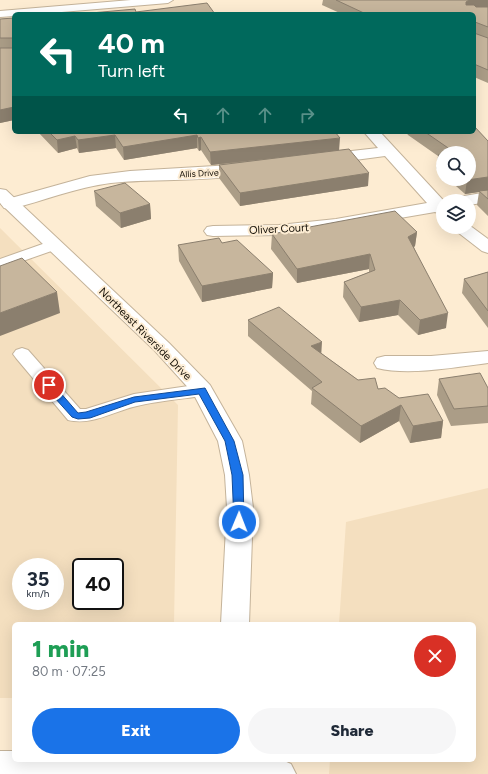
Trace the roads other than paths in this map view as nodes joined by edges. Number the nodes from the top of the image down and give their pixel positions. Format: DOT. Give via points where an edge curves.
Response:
graph roads {
  1 [pos="168,0"];
  2 [pos="24,12"];
  3 [pos="12,13"];
  4 [pos="0,14"];
  5 [pos="374,134"];
  6 [pos="390,151"];
  7 [pos="313,161"];
  8 [pos="267,167"];
  9 [pos="488,197"];
  10 [pos="5,199"];
  11 [pos="476,199"];
  12 [pos="436,202"];
  13 [pos="436,208"];
  14 [pos="213,231"];
  15 [pos="470,234"];
  16 [pos="54,245"];
  17 [pos="488,247"];
  18 [pos="0,264"];
  19 [pos="22,354"];
  20 [pos="488,357"];
  21 [pos="385,363"];
  22 [pos="202,390"];
  23 [pos="235,622"];
  24 [pos="0,765"];
  25 [pos="228,769"];
  26 [pos="280,774"];
  1 -- 2 [label="lane"];
  3 -- 4 [label="lane"];
  5 -- 6 [label="street"];
  6 -- 7 [label="street"];
  6 -- 12 [label="street"];
  8 -- 10 [label="street, Allis Drive" via="90,181"];
  9 -- 11 [label="street"];
  10 -- 16 [label="street, Northeast Riverside Drive"];
  13 -- 14 [label="street, Oliver Court" via="336,224 279,230"];
  15 -- 17 [label="street"];
  16 -- 18 [label="lane"];
  16 -- 22 [label="street, Northeast Riverside Drive" via="162,347"];
  19 -- 22 [label="lane" via="78,416 134,400"];
  20 -- 21 [label="street" via="431,363"];
  22 -- 23 [label="street, Northeast Riverside Drive" via="230,441 238,475 240,508"];
  24 -- 25 [label="street"];
  25 -- 26 [label="street"];
}
